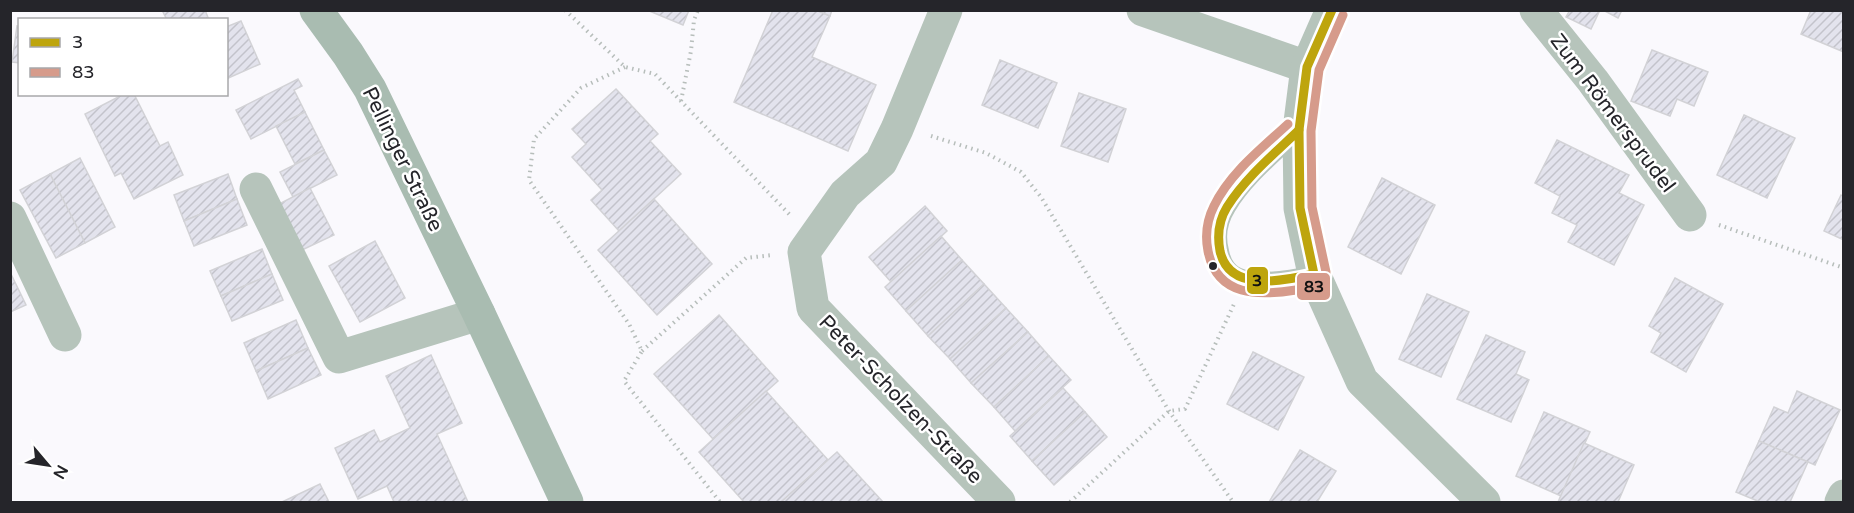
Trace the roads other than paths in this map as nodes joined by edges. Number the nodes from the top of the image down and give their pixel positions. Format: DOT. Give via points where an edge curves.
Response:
graph roads {
  1 [pos="316,10"];
  2 [pos="946,10"];
  3 [pos="1143,10"];
  4 [pos="1332,10"];
  5 [pos="1536,10"];
  6 [pos="1307,67"];
  7 [pos="1299,130"];
  8 [pos="256,189"];
  9 [pos="1690,216"];
  10 [pos="10,218"];
  11 [pos="1314,274"];
  12 [pos="479,314"];
  13 [pos="65,335"];
  14 [pos="1844,496"];
  15 [pos="560,499"];
  16 [pos="999,502"];
  17 [pos="1484,502"];
  18 [pos="1841,502"];
  1 -- 12 [label="main road, Pellinger Straße" via="370,89"];
  2 -- 16 [label="street, Peter-Scholzen-Straße" via="881,162 846,194 804,252 813,308"];
  3 -- 6 [label="street"];
  4 -- 6 [label="street"];
  5 -- 9 [label="street, Zum Römersprudel" via="1593,81"];
  6 -- 7 [label="street"];
  7 -- 11 [label="street" via="1300,207"];
  7 -- 11 [label="lane" via="1245,182 1226,208 1218,244 1227,269 1245,279 1286,280"];
  8 -- 12 [label="street" via="339,357"];
  10 -- 13 [label="street"];
  11 -- 17 [label="street" via="1362,381"];
  12 -- 15 [label="main road, Pellinger Straße"];
  14 -- 18 [label="street"];
}
